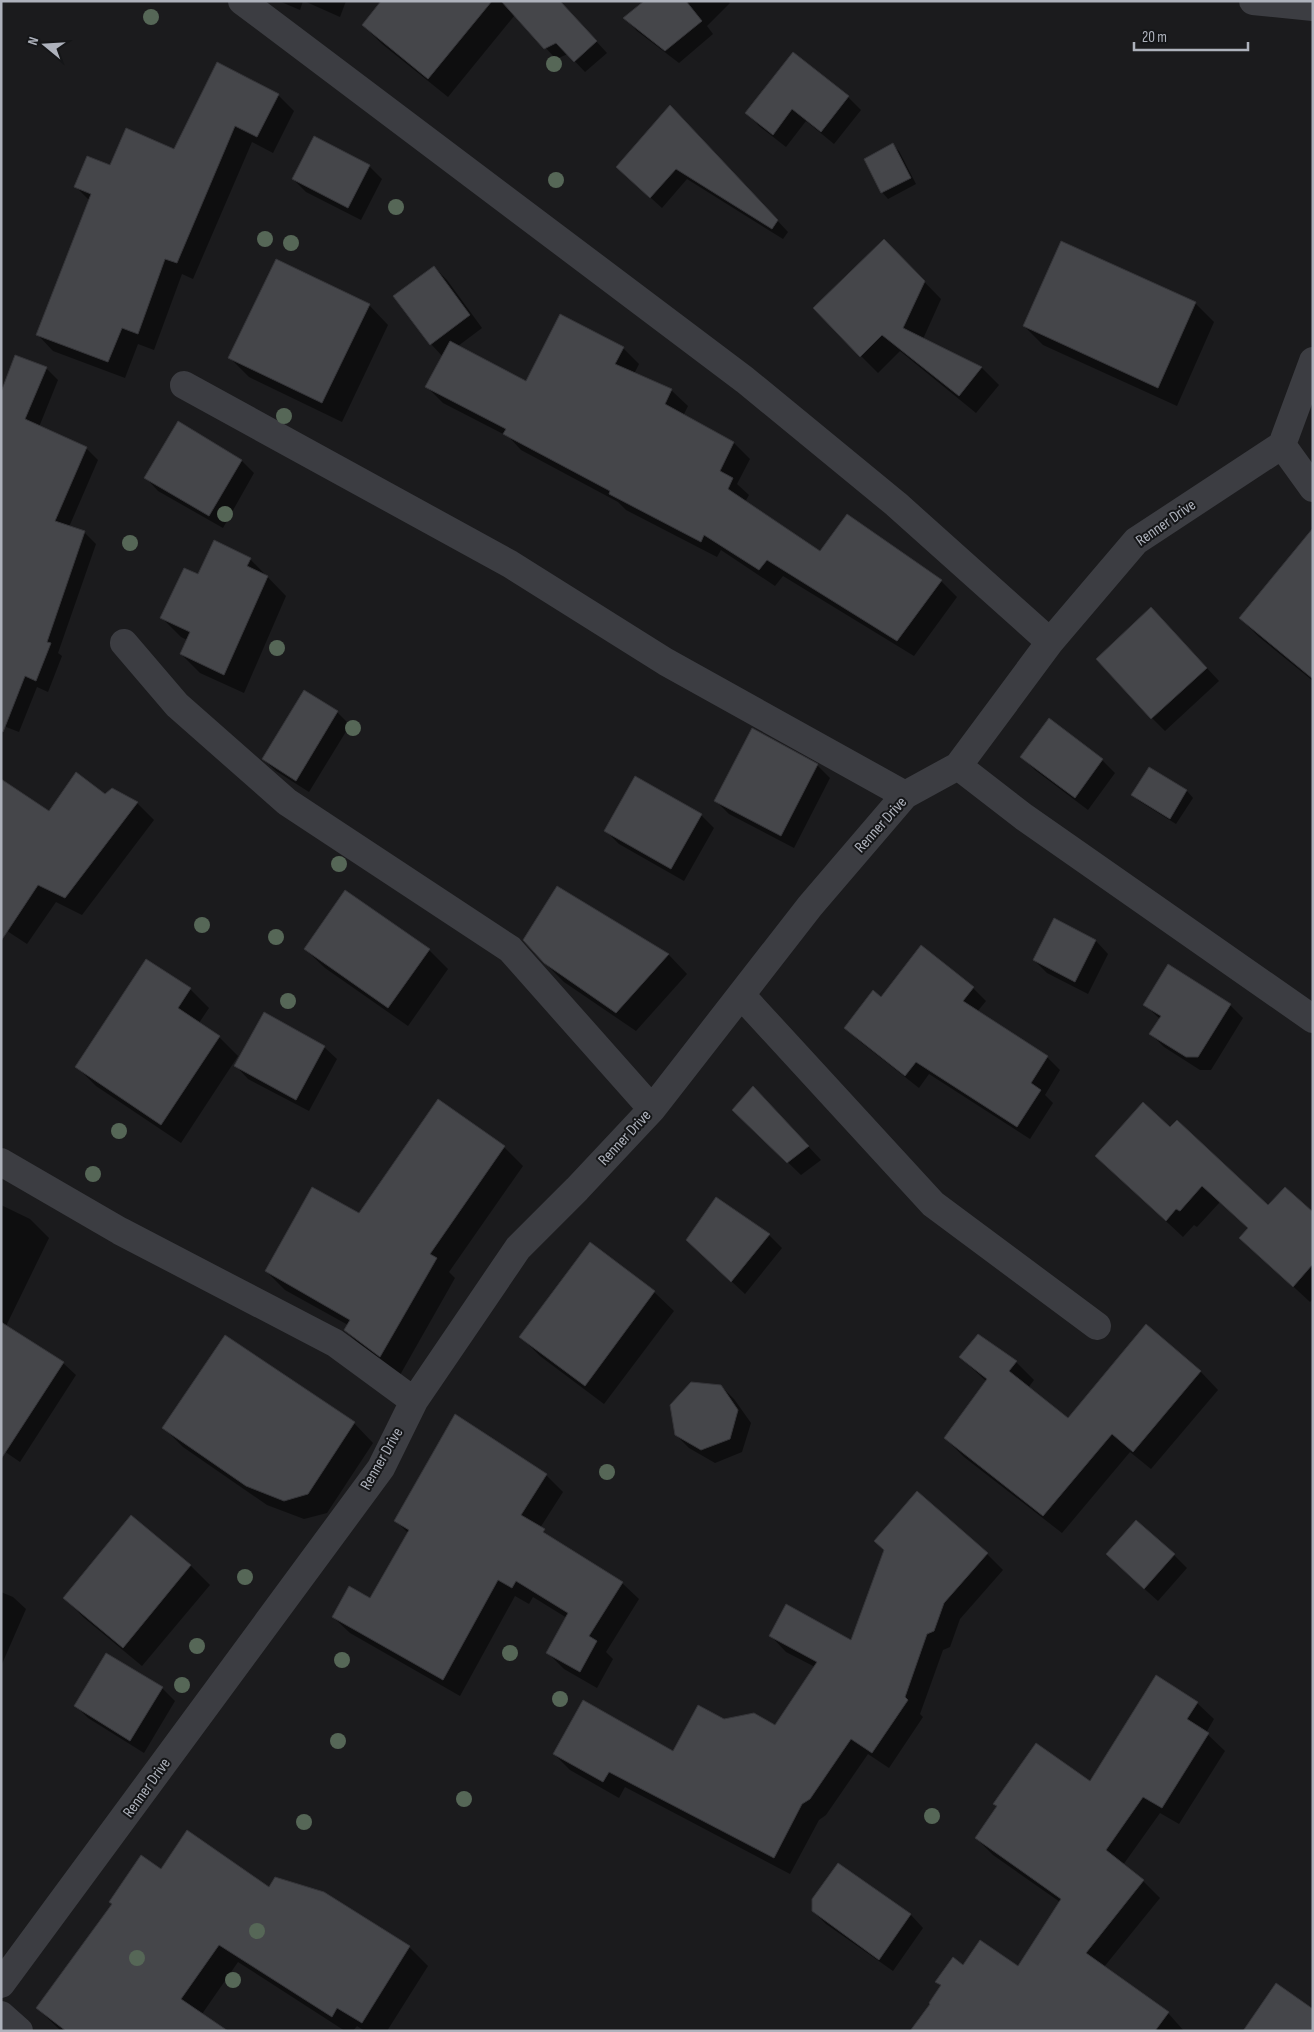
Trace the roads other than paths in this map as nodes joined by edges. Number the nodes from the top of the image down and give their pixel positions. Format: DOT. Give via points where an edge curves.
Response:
graph roads {
  1 [pos="242,1"];
  2 [pos="1254,1"];
  3 [pos="1313,7"];
  4 [pos="1313,361"];
  5 [pos="184,385"];
  6 [pos="1282,445"];
  7 [pos="1313,488"];
  8 [pos="1050,642"];
  9 [pos="124,644"];
  10 [pos="958,766"];
  11 [pos="906,795"];
  12 [pos="741,995"];
  13 [pos="1313,1019"];
  14 [pos="652,1109"];
  15 [pos="1,1162"];
  16 [pos="1097,1326"];
  17 [pos="414,1401"];
  18 [pos="1,1984"];
  19 [pos="1,2015"];
  20 [pos="19,2031"];
  1 -- 8 [label="street" via="744,380 896,504"];
  2 -- 3 [label="street"];
  4 -- 6 [label="street"];
  5 -- 11 [label="street" via="510,564 666,662"];
  6 -- 7 [label="street"];
  6 -- 8 [label="street, Renner Drive" via="1136,541"];
  8 -- 10 [label="street, Renner Drive"];
  9 -- 14 [label="street" via="177,705 287,802 510,949"];
  10 -- 11 [label="street, Renner Drive"];
  10 -- 13 [label="street" via="1024,817"];
  11 -- 12 [label="street, Renner Drive" via="810,906"];
  12 -- 14 [label="street, Renner Drive"];
  12 -- 16 [label="street" via="933,1204"];
  14 -- 17 [label="street, Renner Drive" via="518,1248"];
  15 -- 17 [label="street" via="120,1231 335,1343"];
  17 -- 18 [label="street, Renner Drive" via="376,1475"];
  19 -- 20 [label="street"];
}
